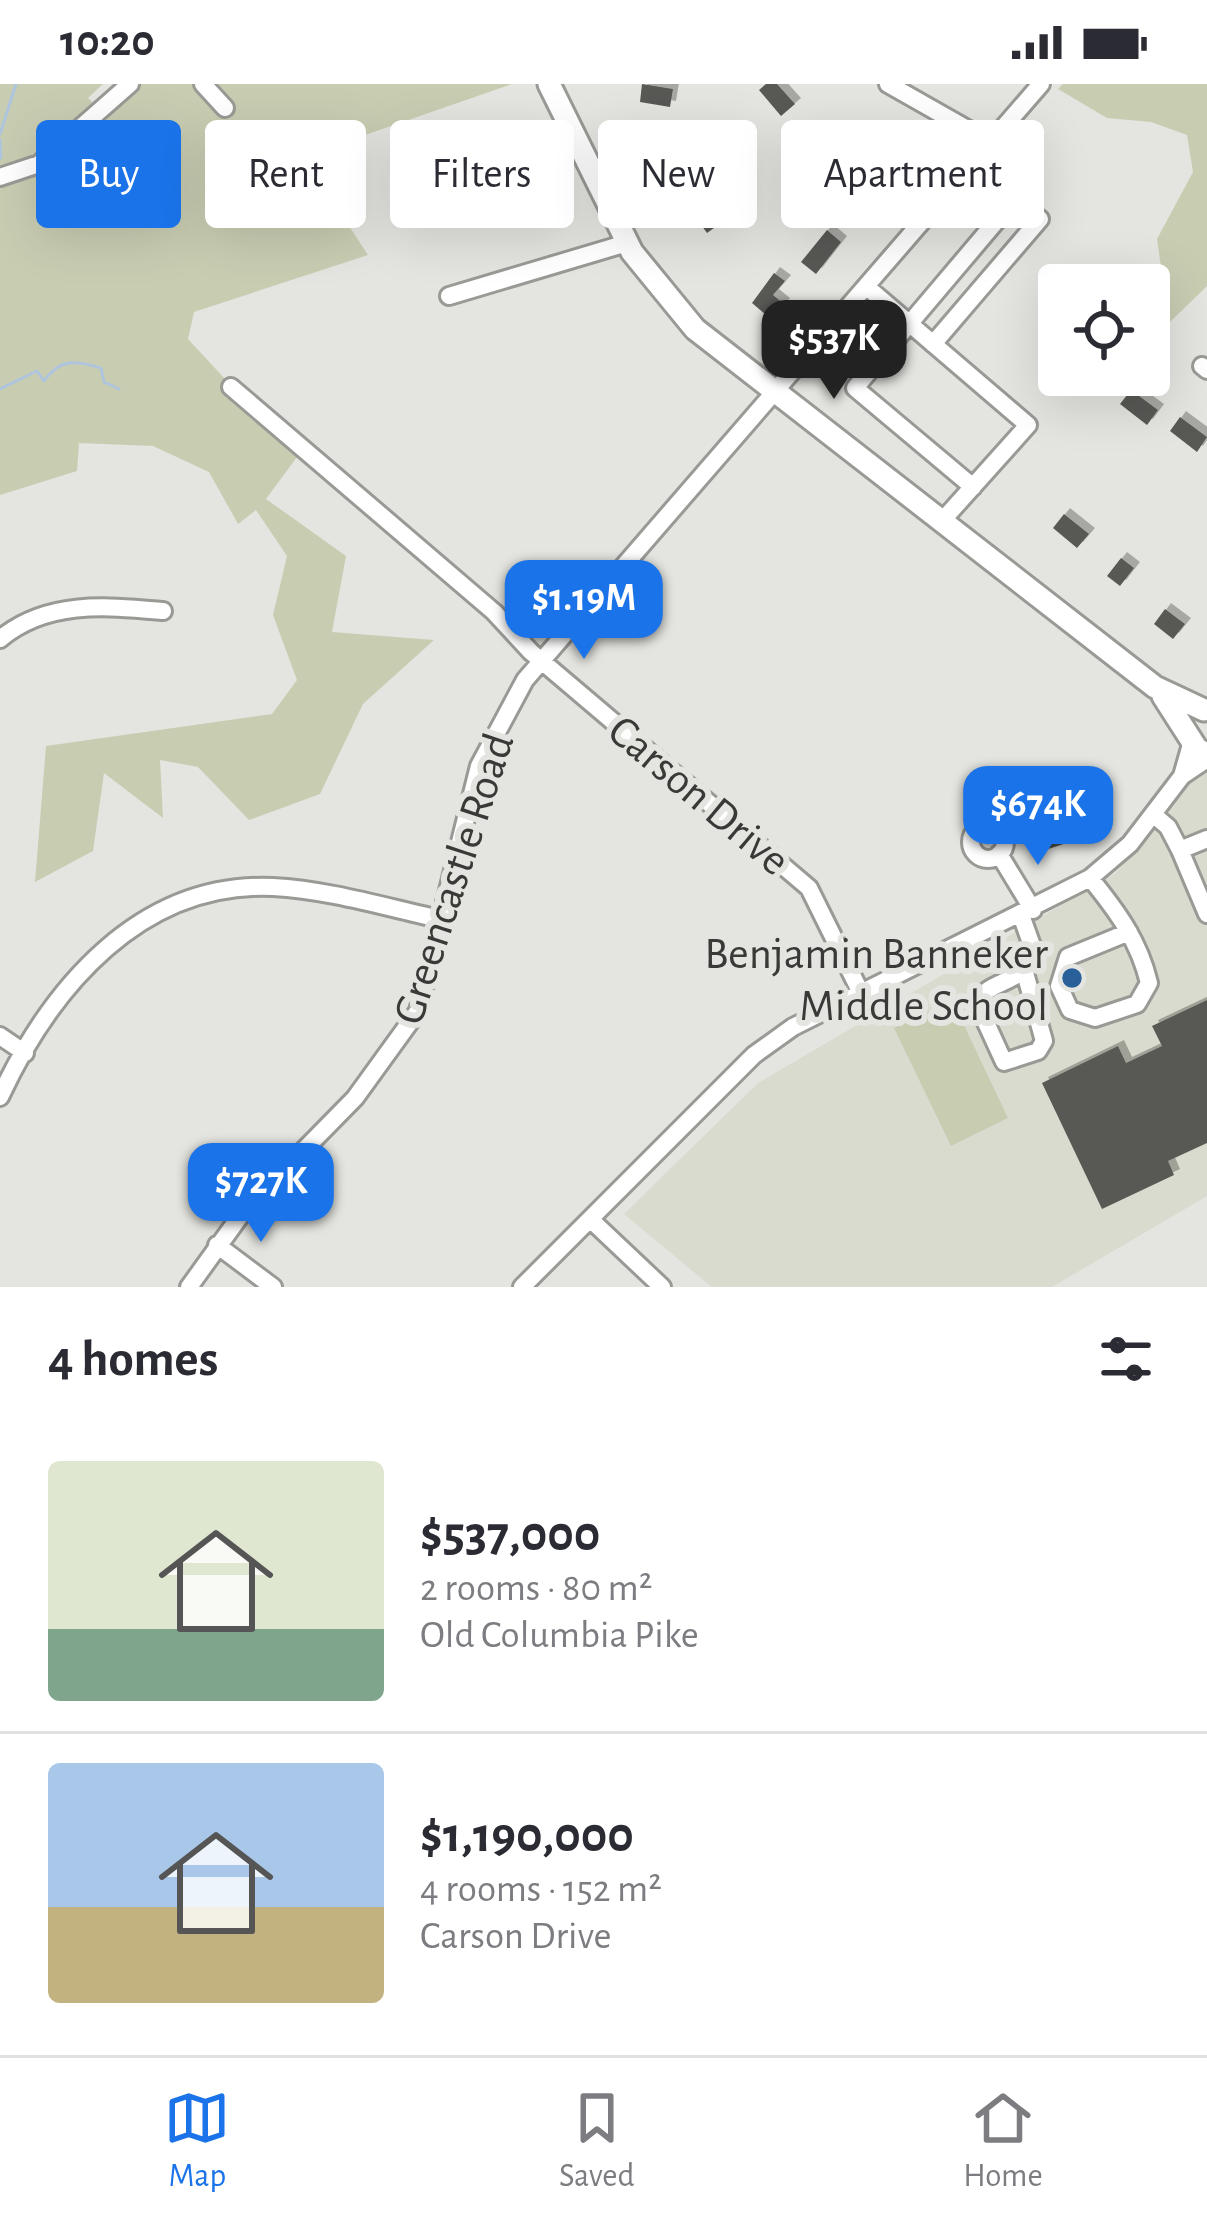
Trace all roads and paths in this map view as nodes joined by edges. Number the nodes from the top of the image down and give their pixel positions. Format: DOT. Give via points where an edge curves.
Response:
graph roads {
  1 [pos="130,84"];
  2 [pos="203,84"];
  3 [pos="549,84"];
  4 [pos="888,84"];
  5 [pos="1041,84"];
  6 [pos="225,108"];
  7 [pos="951,120"];
  8 [pos="1011,120"];
  9 [pos="0,176"];
  10 [pos="919,228"];
  11 [pos="627,243"];
  12 [pos="868,288"];
  13 [pos="449,296"];
  14 [pos="910,325"];
  15 [pos="933,344"];
  16 [pos="231,387"];
  17 [pos="776,392"];
  18 [pos="973,487"];
  19 [pos="942,521"];
  20 [pos="163,611"];
  21 [pos="0,639"];
  22 [pos="541,660"];
  23 [pos="1155,687"];
  24 [pos="1206,710"];
  25 [pos="1199,747"];
  26 [pos="1154,815"];
  27 [pos="1207,839"];
  28 [pos="1180,850"];
  29 [pos="999,854"];
  30 [pos="1090,878"];
  31 [pos="1027,912"];
  32 [pos="1207,914"];
  33 [pos="444,920"];
  34 [pos="1130,932"];
  35 [pos="1024,974"];
  36 [pos="861,993"];
  37 [pos="0,1036"];
  38 [pos="25,1053"];
  39 [pos="0,1097"];
  40 [pos="590,1219"];
  41 [pos="217,1245"];
  42 [pos="189,1287"];
  43 [pos="273,1287"];
  44 [pos="522,1287"];
  45 [pos="662,1287"];
  1 -- 9 [label="street" via="39,164"];
  2 -- 6 [label="street"];
  3 -- 11 [label="main road"];
  4 -- 7 [label="street"];
  5 -- 8 [label="street, Greencastle Road"];
  10 -- 12 [label="street, Greencastle Road"];
  11 -- 13 [label="street"];
  11 -- 17 [label="main road" via="694,329"];
  12 -- 14 [label="street"];
  12 -- 17 [label="street, Greencastle Road"];
  14 -- 15 [label="street"];
  14 -- 15 [label="street" via="1016,199 1040,220"];
  14 -- 18 [label="street" via="855,388"];
  15 -- 18 [label="street" via="1028,425"];
  16 -- 22 [label="street, Carson Drive"];
  17 -- 19 [label="main road"];
  17 -- 22 [label="street, Greencastle Road"];
  18 -- 19 [label="street"];
  19 -- 23 [label="main road"];
  20 -- 21 [label="street" via="59,610"];
  22 -- 33 [label="street, Greencastle Road" via="479,766"];
  22 -- 36 [label="street, Carson Drive" via="799,878 826,915"];
  23 -- 24 [label="main road"];
  23 -- 25 [label="main road"];
  24 -- 25 [label="main road"];
  25 -- 26 [label="street"];
  26 -- 28 [label="street"];
  26 -- 30 [label="street"];
  27 -- 28 [label="street"];
  28 -- 32 [label="street"];
  29 -- 31 [label="street"];
  30 -- 31 [label="street"];
  30 -- 34 [label="street"];
  31 -- 35 [label="street" via="1035,943"];
  31 -- 36 [label="street"];
  33 -- 38 [label="street" via="273,887 193,897 144,919 92,957"];
  33 -- 41 [label="street, Greencastle Road" via="418,1011 399,1042"];
  34 -- 34 [label="street" via="1149,983 1137,1004 1094,1018 1070,1010 1059,986 1068,957"];
  35 -- 35 [label="street" via="977,1003 1004,1062 1038,1052 1045,1041"];
  36 -- 40 [label="street" via="754,1054"];
  37 -- 38 [label="street"];
  38 -- 39 [label="street"];
  40 -- 44 [label="street"];
  40 -- 45 [label="street"];
  41 -- 42 [label="street, Greencastle Road"];
  41 -- 43 [label="street"];
}
